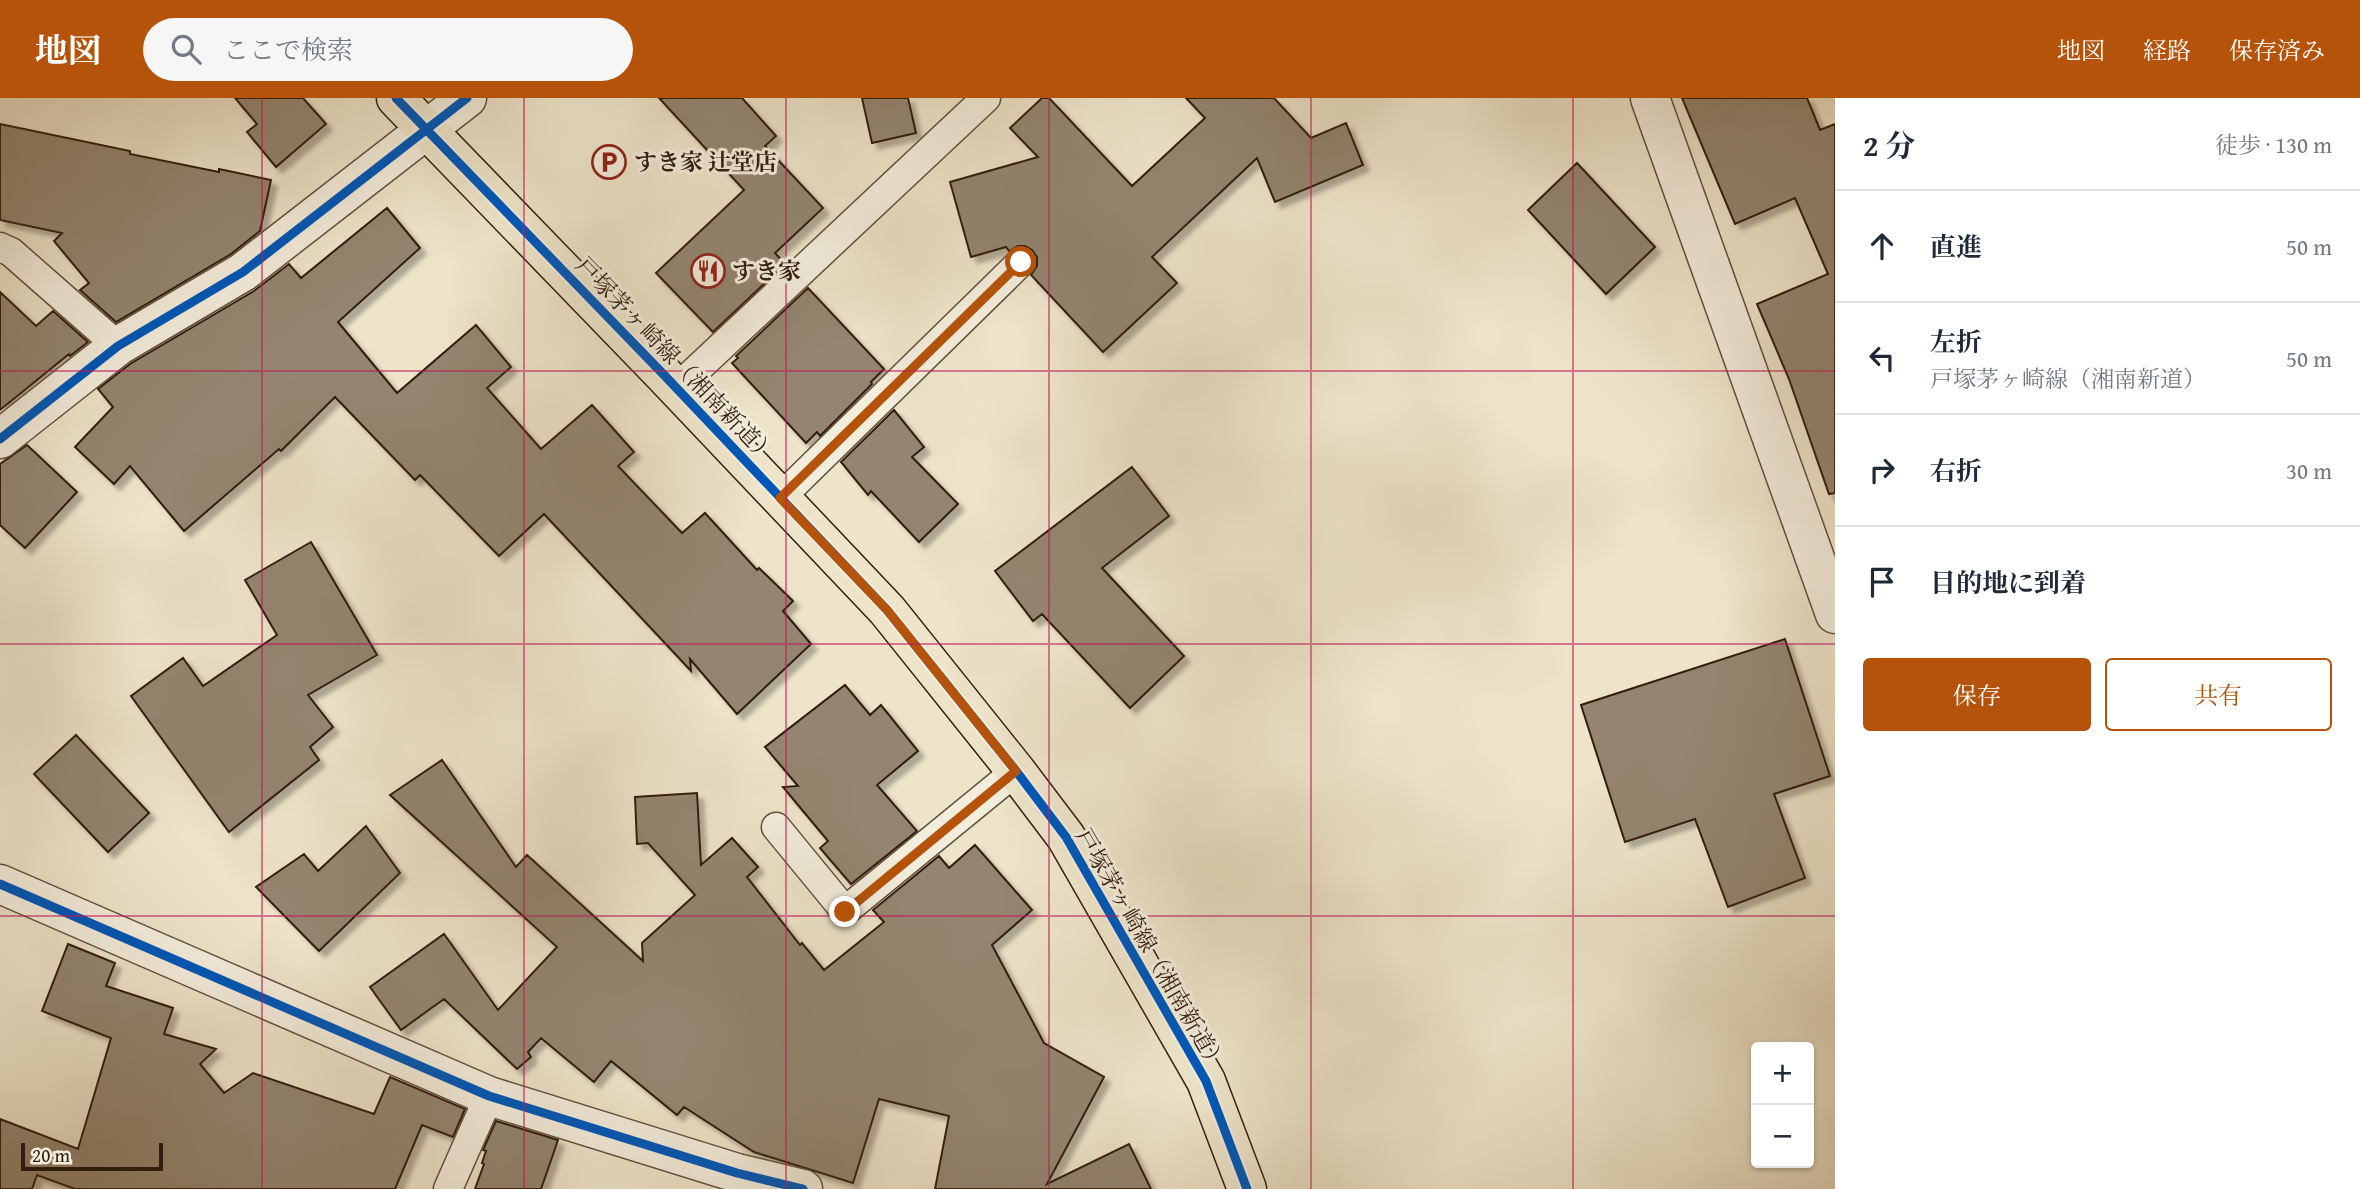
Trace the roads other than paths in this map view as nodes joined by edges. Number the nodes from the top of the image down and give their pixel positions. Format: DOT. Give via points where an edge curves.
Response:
graph roads {
  1 [pos="396,98"];
  2 [pos="467,98"];
  3 [pos="986,98"];
  4 [pos="1650,98"];
  5 [pos="427,130"];
  6 [pos="0,247"];
  7 [pos="1021,262"];
  8 [pos="118,346"];
  9 [pos="677,388"];
  10 [pos="0,439"];
  11 [pos="780,498"];
  12 [pos="1835,614"];
  13 [pos="1016,771"];
  14 [pos="776,827"];
  15 [pos="0,884"];
  16 [pos="489,1096"];
  17 [pos="448,1189"];
  18 [pos="803,1189"];
  19 [pos="1247,1189"];
  1 -- 5 [label="main road, 戸塚茅ヶ崎線（湘南新道）"];
  2 -- 5 [label="street"];
  3 -- 9 [label="lane"];
  4 -- 12 [label="street"];
  5 -- 8 [label="street" via="243,272"];
  5 -- 9 [label="main road, 戸塚茅ヶ崎線（湘南新道）"];
  6 -- 8 [label="lane"];
  7 -- 11 [label="lane"];
  8 -- 10 [label="street"];
  9 -- 11 [label="main road, 戸塚茅ヶ崎線（湘南新道）"];
  11 -- 13 [label="main road, 戸塚茅ヶ崎線（湘南新道）" via="887,610"];
  13 -- 14 [label="lane" via="845,912"];
  13 -- 19 [label="main road, 戸塚茅ヶ崎線（湘南新道）" via="1066,837 1206,1081"];
  15 -- 16 [label="street"];
  16 -- 17 [label="lane"];
  16 -- 18 [label="street"];
}
